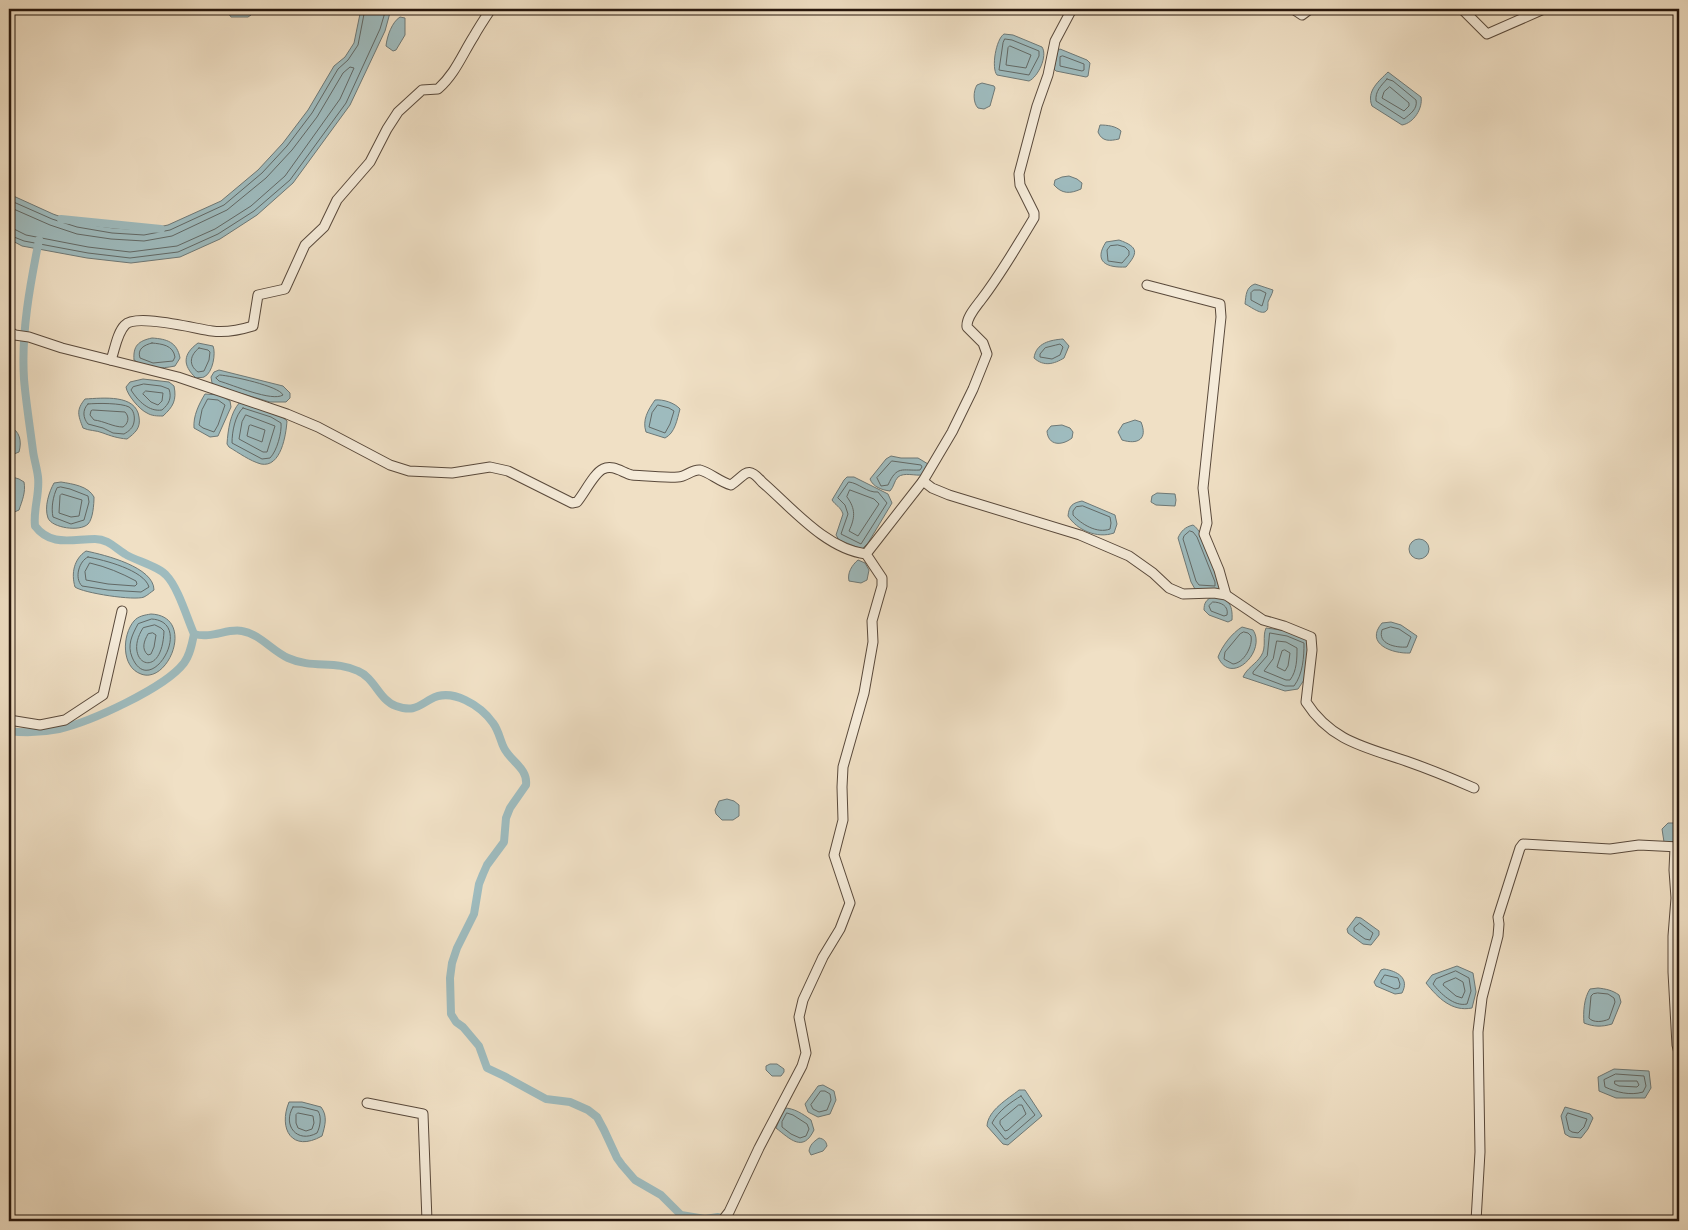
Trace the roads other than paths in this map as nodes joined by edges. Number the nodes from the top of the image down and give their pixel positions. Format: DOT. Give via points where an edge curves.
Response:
graph roads {
  1 [pos="491,9"];
  2 [pos="1072,9"];
  3 [pos="1293,9"];
  4 [pos="1310,9"];
  5 [pos="1462,9"];
  6 [pos="1544,9"];
  7 [pos="1147,285"];
  8 [pos="12,333"];
  9 [pos="111,360"];
  10 [pos="923,482"];
  11 [pos="866,554"];
  12 [pos="1226,595"];
  13 [pos="122,611"];
  14 [pos="9,720"];
  15 [pos="1474,788"];
  16 [pos="1677,847"];
  17 [pos="1679,1053"];
  18 [pos="367,1103"];
  19 [pos="427,1221"];
  20 [pos="722,1221"];
  21 [pos="1476,1221"];
  1 -- 9 [label="street" via="447,81 438,89 422,90 398,112 370,162 337,200 324,227 305,245 285,289 258,295 253,326 213,331 157,321 131,321 120,332"];
  2 -- 10 [label="street" via="1055,41 1019,174 1034,218 967,322 967,327 984,343 987,354 952,432"];
  3 -- 4 [label="street" via="1302,16"];
  5 -- 6 [label="street" via="1487,34"];
  7 -- 12 [label="street" via="1220,304 1203,488 1207,523 1204,534"];
  8 -- 9 [label="street"];
  9 -- 11 [label="street" via="178,376 287,414 390,465 409,471 452,473 490,467 508,471 572,503 580,499 603,469 677,477 700,470 731,485 750,472 824,538 853,553"];
  10 -- 11 [label="street"];
  10 -- 12 [label="street" via="950,495 1080,535 1129,556 1169,588 1183,594"];
  11 -- 20 [label="street" via="882,578 882,586 872,620 869,671 843,768 843,820 834,855 850,902 803,1000 799,1017 806,1053 802,1066"];
  12 -- 15 [label="street" via="1263,620 1311,637 1306,702 1329,729 1354,744"];
  13 -- 14 [label="street" via="103,695 65,720 40,725"];
  16 -- 17 [label="street" via="1673,972"];
  16 -- 21 [label="street" via="1639,845 1610,849 1523,844 1520,848 1498,917 1500,924 1495,952 1482,998 1478,1032 1480,1152"];
  18 -- 19 [label="street" via="422,1114"];
}
